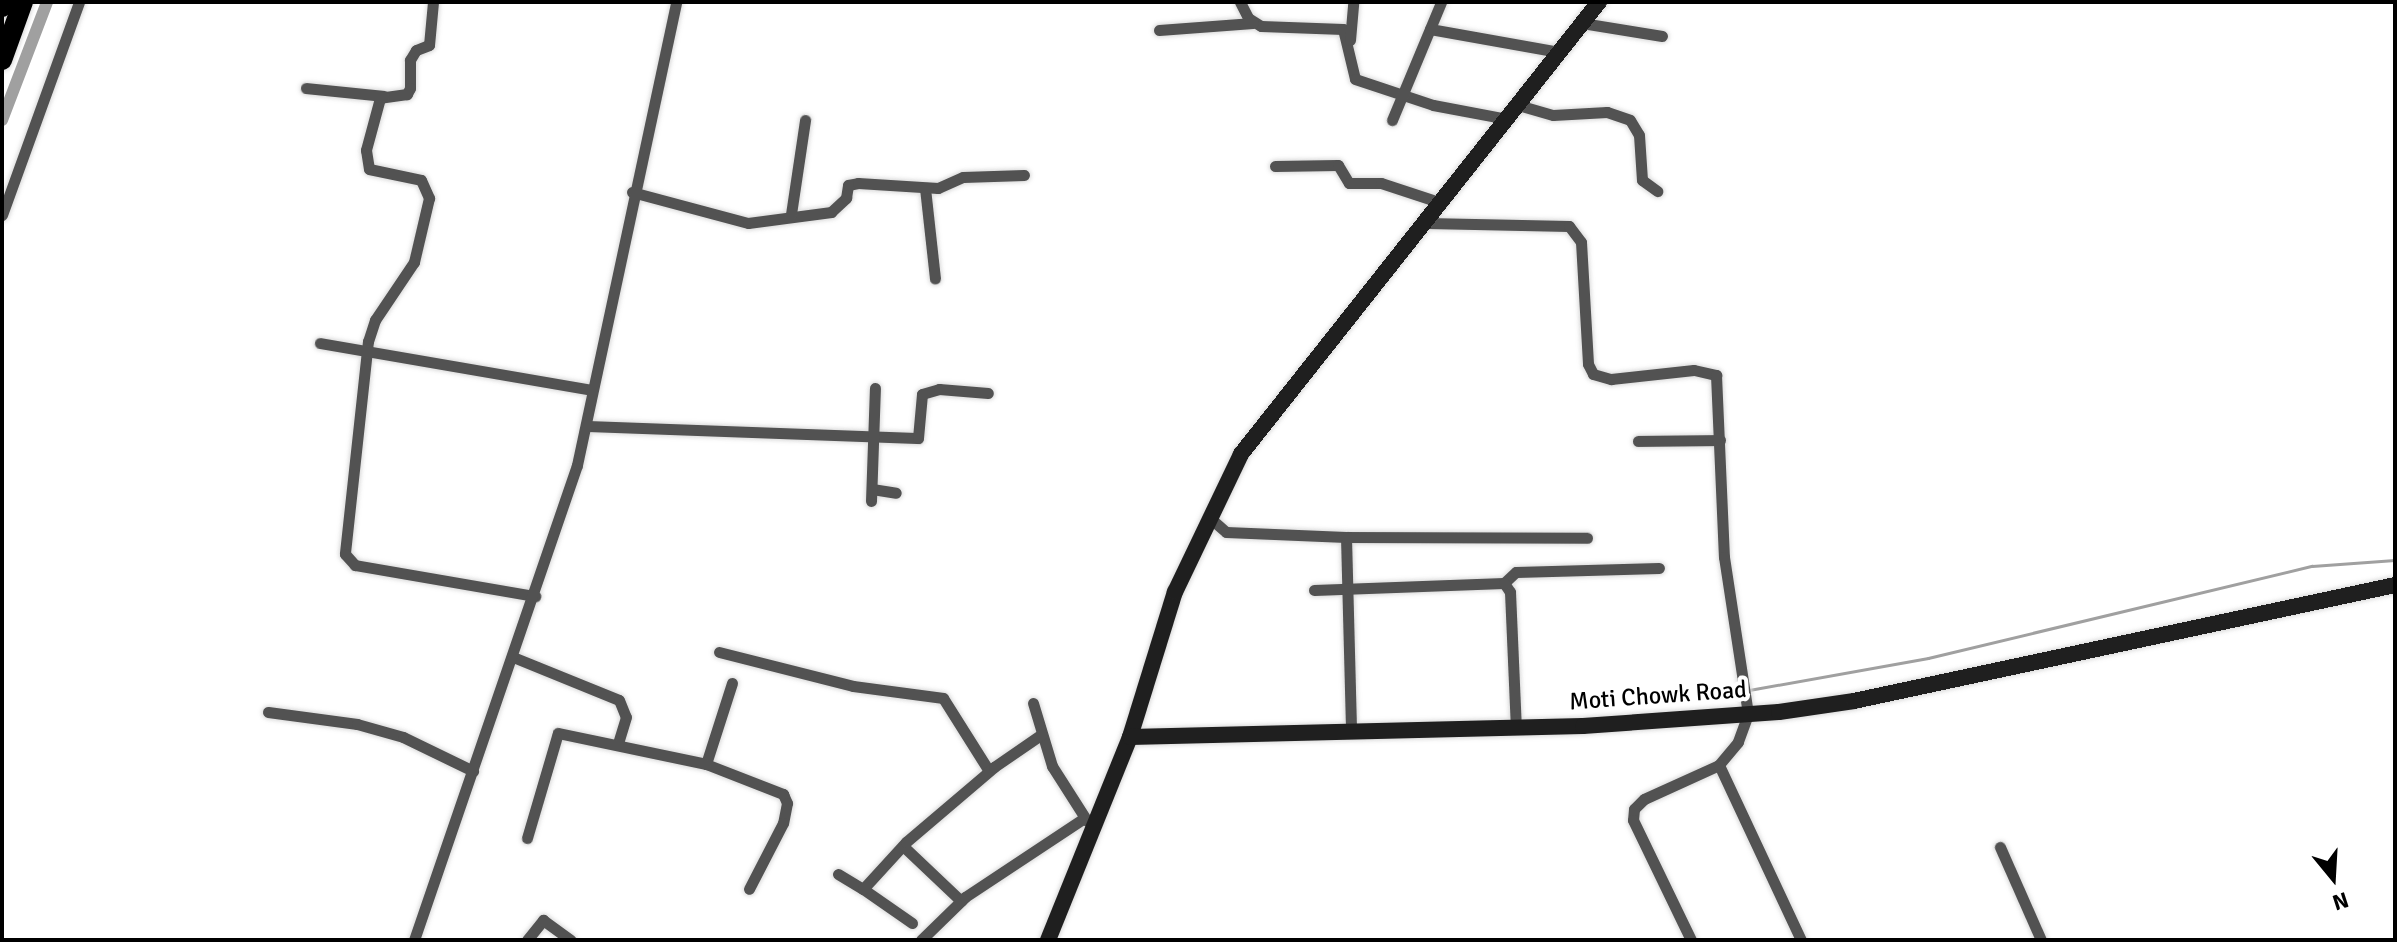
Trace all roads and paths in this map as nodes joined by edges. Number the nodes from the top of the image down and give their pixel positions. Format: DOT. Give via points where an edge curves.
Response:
graph roads {
  1 [pos="23,2"];
  2 [pos="79,2"];
  3 [pos="433,2"];
  4 [pos="676,2"];
  5 [pos="1240,2"];
  6 [pos="1353,2"];
  7 [pos="1441,2"];
  8 [pos="1599,2"];
  9 [pos="1253,23"];
  10 [pos="1582,23"];
  11 [pos="1430,29"];
  12 [pos="1159,30"];
  13 [pos="1662,36"];
  14 [pos="1350,41"];
  15 [pos="1559,52"];
  16 [pos="2,60"];
  17 [pos="306,88"];
  18 [pos="1403,95"];
  19 [pos="384,96"];
  20 [pos="1518,105"];
  21 [pos="1507,119"];
  22 [pos="805,120"];
  23 [pos="1392,120"];
  24 [pos="1275,166"];
  25 [pos="1024,175"];
  26 [pos="925,188"];
  27 [pos="1657,191"];
  28 [pos="632,192"];
  29 [pos="1442,203"];
  30 [pos="791,214"];
  31 [pos="2,215"];
  32 [pos="1427,223"];
  33 [pos="935,278"];
  34 [pos="320,343"];
  35 [pos="365,353"];
  36 [pos="875,388"];
  37 [pos="592,390"];
  38 [pos="988,393"];
  39 [pos="586,426"];
  40 [pos="871,436"];
  41 [pos="1720,440"];
  42 [pos="1638,441"];
  43 [pos="896,493"];
  44 [pos="1210,518"];
  45 [pos="1346,537"];
  46 [pos="1587,538"];
  47 [pos="1659,568"];
  48 [pos="1504,583"];
  49 [pos="2395,585"];
  50 [pos="1346,589"];
  51 [pos="1314,590"];
  52 [pos="535,596"];
  53 [pos="719,652"];
  54 [pos="513,657"];
  55 [pos="732,683"];
  56 [pos="1033,703"];
  57 [pos="268,712"];
  58 [pos="1748,714"];
  59 [pos="1516,727"];
  60 [pos="1351,731"];
  61 [pos="1042,734"];
  62 [pos="1130,737"];
  63 [pos="618,744"];
  64 [pos="706,764"];
  65 [pos="1719,765"];
  66 [pos="473,771"];
  67 [pos="989,771"];
  68 [pos="1088,822"];
  69 [pos="527,838"];
  70 [pos="903,846"];
  71 [pos="2000,847"];
  72 [pos="838,874"];
  73 [pos="749,889"];
  74 [pos="863,889"];
  75 [pos="961,901"];
  76 [pos="912,923"];
  77 [pos="414,940"];
  78 [pos="527,940"];
  79 [pos="571,940"];
  80 [pos="921,940"];
  81 [pos="1048,940"];
  82 [pos="1691,940"];
  83 [pos="1801,940"];
  84 [pos="2041,940"];
  1 -- 16 [label="highway"];
  2 -- 31 [label="street"];
  3 -- 19 [label="street" via="430,40 412,54 407,94"];
  4 -- 28 [label="street"];
  5 -- 9 [label="street"];
  6 -- 14 [label="street"];
  7 -- 11 [label="street"];
  8 -- 10 [label="street"];
  9 -- 12 [label="street"];
  9 -- 14 [label="street" via="1277,29 1335,26"];
  10 -- 13 [label="street"];
  10 -- 15 [label="street"];
  11 -- 15 [label="street"];
  11 -- 18 [label="street"];
  14 -- 18 [label="street" via="1355,79"];
  15 -- 20 [label="street"];
  17 -- 19 [label="street"];
  18 -- 21 [label="street"];
  18 -- 23 [label="street"];
  19 -- 35 [label="street" via="373,116 365,164 375,172 421,180 429,198 414,262 375,320"];
  20 -- 21 [label="street"];
  20 -- 27 [label="street" via="1553,115 1621,115 1636,126 1642,180"];
  21 -- 29 [label="street"];
  22 -- 30 [label="street"];
  24 -- 29 [label="street" via="1338,165 1349,183 1381,183"];
  25 -- 26 [label="street" via="963,177"];
  26 -- 30 [label="street" via="848,185 846,198 831,212"];
  26 -- 33 [label="street"];
  28 -- 30 [label="street" via="748,223"];
  28 -- 37 [label="street"];
  29 -- 32 [label="street"];
  32 -- 41 [label="street" via="1569,226 1581,242 1588,364 1593,374 1611,379 1709,370 1718,382"];
  32 -- 44 [label="street" via="1241,454"];
  34 -- 35 [label="street"];
  35 -- 37 [label="street"];
  35 -- 52 [label="street" via="345,523 350,562"];
  36 -- 40 [label="street"];
  37 -- 39 [label="street"];
  38 -- 40 [label="street" via="926,391 919,398 918,438"];
  39 -- 40 [label="street"];
  39 -- 52 [label="street"];
  40 -- 43 [label="street" via="871,495"];
  41 -- 42 [label="street"];
  41 -- 58 [label="street" via="1724,557"];
  44 -- 45 [label="street" via="1226,532"];
  44 -- 62 [label="street" via="1175,592"];
  45 -- 46 [label="street"];
  45 -- 50 [label="street"];
  47 -- 48 [label="street" via="1516,572"];
  48 -- 50 [label="street"];
  48 -- 59 [label="street" via="1510,592"];
  49 -- 58 [label="street, Moti Chowk Road" via="1854,701"];
  50 -- 51 [label="street"];
  50 -- 60 [label="street"];
  52 -- 54 [label="street"];
  53 -- 67 [label="street" via="853,686 943,698"];
  54 -- 63 [label="street" via="619,700 626,717"];
  54 -- 66 [label="street"];
  55 -- 64 [label="street"];
  56 -- 61 [label="street"];
  57 -- 66 [label="street" via="357,724 403,737"];
  58 -- 59 [label="street, Moti Chowk Road"];
  58 -- 65 [label="street" via="1738,742"];
  59 -- 60 [label="street, Moti Chowk Road"];
  60 -- 62 [label="street, Moti Chowk Road"];
  61 -- 67 [label="street"];
  61 -- 68 [label="street" via="1052,766"];
  62 -- 68 [label="street"];
  63 -- 64 [label="street"];
  63 -- 69 [label="street" via="558,733"];
  64 -- 73 [label="street" via="783,794 787,803 783,823"];
  65 -- 82 [label="street" via="1644,799 1634,809 1633,820"];
  65 -- 83 [label="street"];
  66 -- 77 [label="street"];
  67 -- 70 [label="street"];
  68 -- 75 [label="street"];
  68 -- 81 [label="street"];
  70 -- 74 [label="street"];
  70 -- 75 [label="street"];
  71 -- 84 [label="street"];
  72 -- 74 [label="street"];
  74 -- 76 [label="street"];
  75 -- 80 [label="street"];
  78 -- 79 [label="street" via="543,920"];
}
